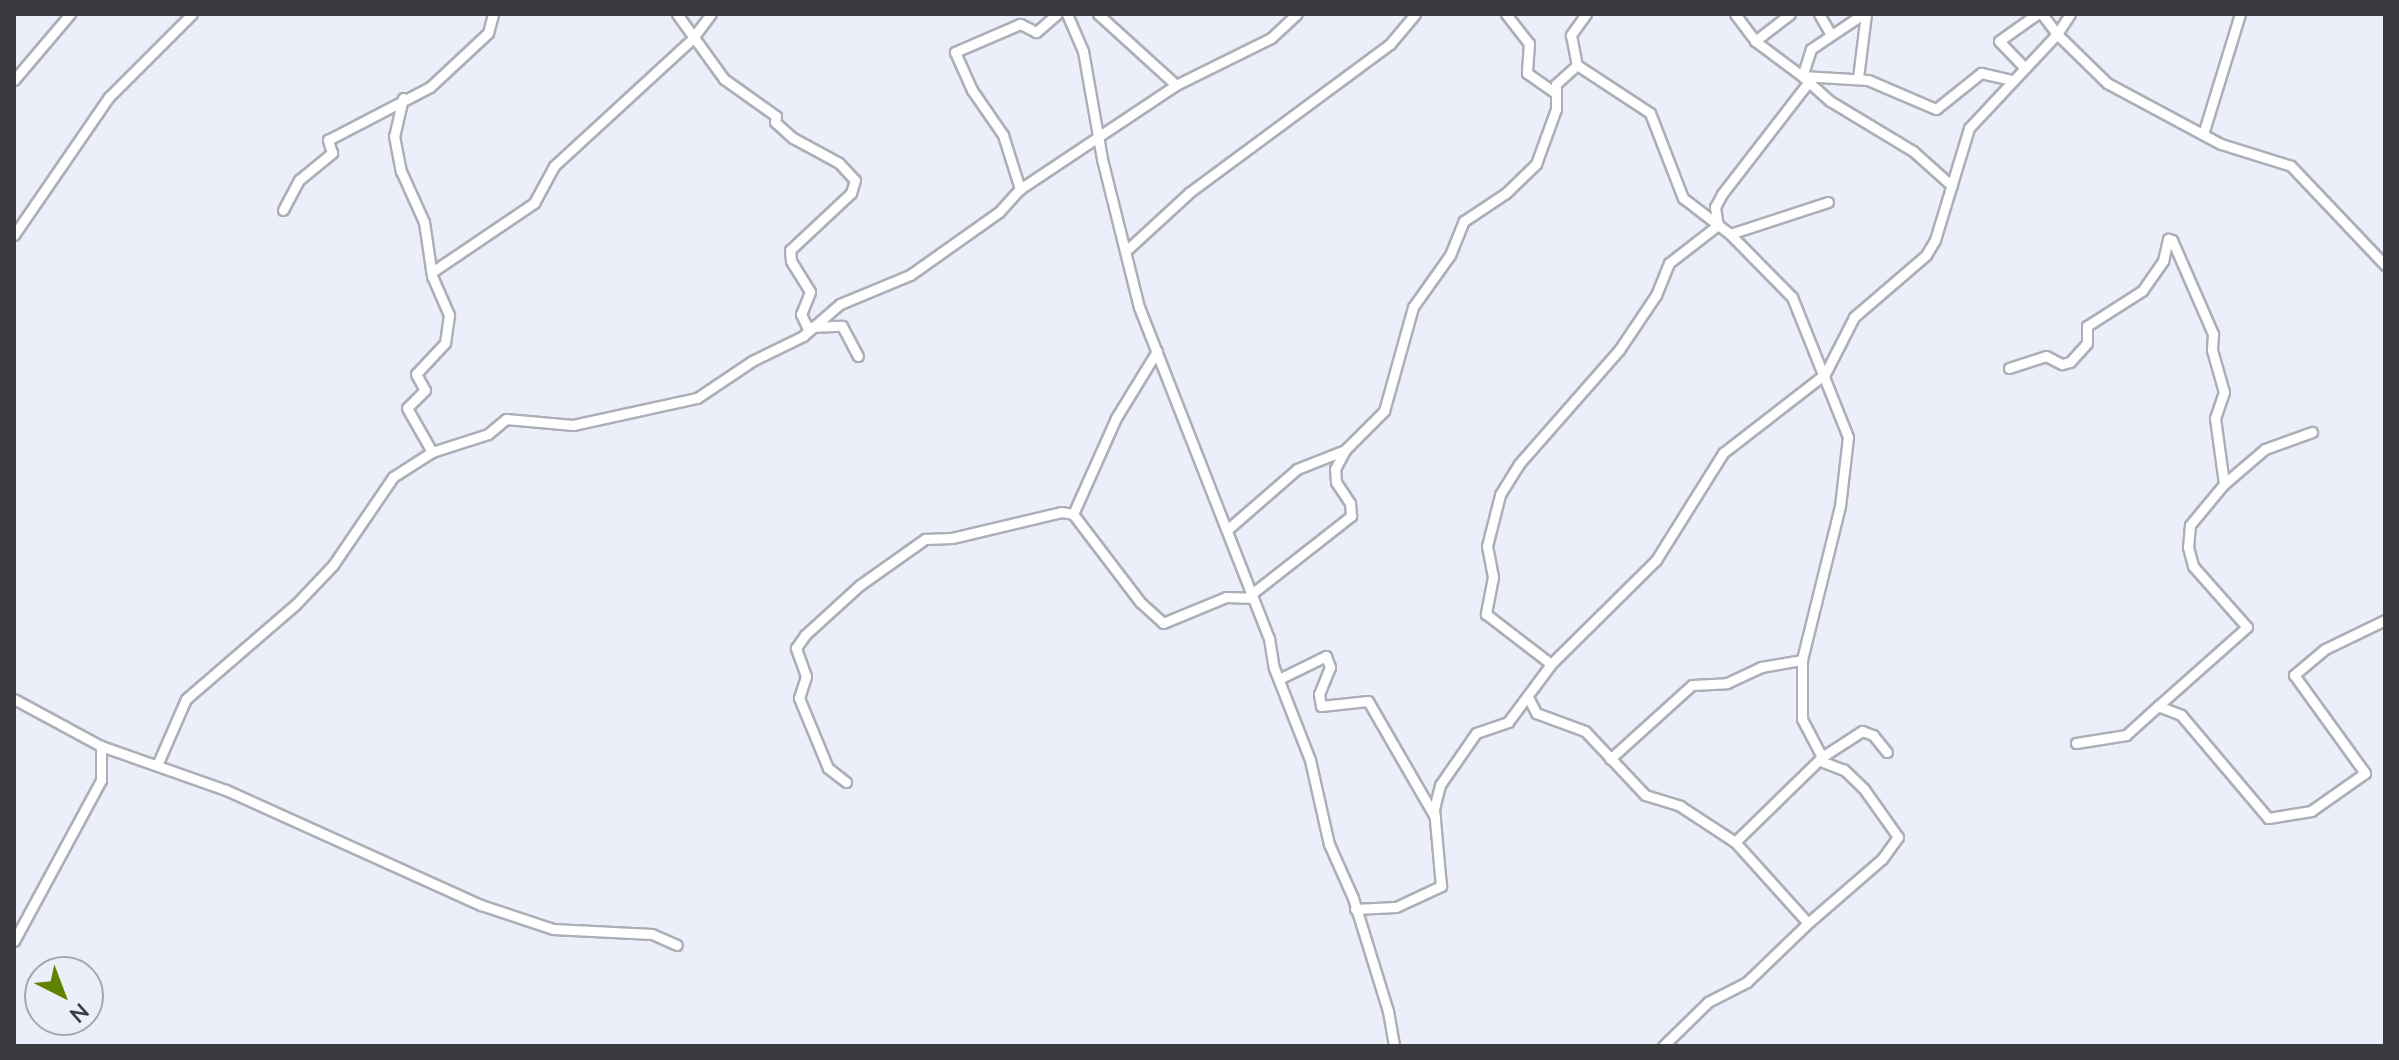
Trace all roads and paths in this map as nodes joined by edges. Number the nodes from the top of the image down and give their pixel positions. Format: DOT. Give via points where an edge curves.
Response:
graph roads {
  1 [pos="70,14"];
  2 [pos="192,14"];
  3 [pos="493,14"];
  4 [pos="677,14"];
  5 [pos="711,14"];
  6 [pos="1057,14"];
  7 [pos="1067,14"];
  8 [pos="1098,14"];
  9 [pos="1297,14"];
  10 [pos="1415,14"];
  11 [pos="1506,14"];
  12 [pos="1586,14"];
  13 [pos="1735,14"];
  14 [pos="1790,14"];
  15 [pos="1819,14"];
  16 [pos="1864,14"];
  17 [pos="2039,14"];
  18 [pos="2070,14"];
  19 [pos="2240,14"];
  20 [pos="2057,34"];
  21 [pos="1831,35"];
  22 [pos="692,39"];
  23 [pos="1755,41"];
  24 [pos="1577,65"];
  25 [pos="2025,68"];
  26 [pos="1858,78"];
  27 [pos="14,80"];
  28 [pos="1804,80"];
  29 [pos="2012,80"];
  30 [pos="1176,85"];
  31 [pos="1556,93"];
  32 [pos="403,98"];
  33 [pos="2204,131"];
  34 [pos="1098,137"];
  35 [pos="1952,186"];
  36 [pos="1020,189"];
  37 [pos="1828,202"];
  38 [pos="283,210"];
  39 [pos="1718,225"];
  40 [pos="1730,234"];
  41 [pos="14,235"];
  42 [pos="1128,249"];
  43 [pos="2385,265"];
  44 [pos="435,270"];
  45 [pos="807,327"];
  46 [pos="1157,351"];
  47 [pos="858,356"];
  48 [pos="2009,368"];
  49 [pos="1825,374"];
  50 [pos="2312,432"];
  51 [pos="1345,450"];
  52 [pos="432,452"];
  53 [pos="2224,484"];
  54 [pos="1073,514"];
  55 [pos="1228,529"];
  56 [pos="1249,597"];
  57 [pos="2385,620"];
  58 [pos="1802,660"];
  59 [pos="1551,664"];
  60 [pos="1279,679"];
  61 [pos="1528,697"];
  62 [pos="14,699"];
  63 [pos="2158,706"];
  64 [pos="2076,743"];
  65 [pos="101,746"];
  66 [pos="1887,752"];
  67 [pos="1610,759"];
  68 [pos="1822,759"];
  69 [pos="158,763"];
  70 [pos="846,782"];
  71 [pos="1435,817"];
  72 [pos="1735,842"];
  73 [pos="1355,909"];
  74 [pos="1808,923"];
  75 [pos="14,941"];
  76 [pos="677,945"];
  77 [pos="1394,1046"];
  78 [pos="1663,1046"];
  1 -- 27 [label="street"];
  2 -- 41 [label="street" via="109,97"];
  3 -- 32 [label="street" via="488,33 430,87"];
  4 -- 22 [label="street"];
  5 -- 22 [label="street"];
  6 -- 36 [label="street" via="1036,32 1020,24 955,52 972,90 1003,135"];
  7 -- 34 [label="street" via="1083,51"];
  8 -- 30 [label="street"];
  9 -- 30 [label="street" via="1271,38"];
  10 -- 42 [label="street" via="1390,44 1216,172"];
  11 -- 31 [label="street" via="1529,43 1527,73"];
  12 -- 24 [label="street" via="1571,35"];
  13 -- 23 [label="street"];
  14 -- 23 [label="street"];
  15 -- 21 [label="street"];
  16 -- 21 [label="street"];
  16 -- 26 [label="street"];
  17 -- 20 [label="street"];
  17 -- 25 [label="street" via="1999,41"];
  18 -- 20 [label="street"];
  19 -- 33 [label="street"];
  20 -- 25 [label="street"];
  20 -- 33 [label="street" via="2107,83"];
  21 -- 28 [label="street" via="1811,49"];
  22 -- 44 [label="street" via="554,166 534,203"];
  22 -- 45 [label="street" via="724,79 776,116 775,122 793,138 839,163 855,180 851,193 790,250 810,292 801,314"];
  23 -- 28 [label="street"];
  24 -- 31 [label="street" via="1556,84"];
  24 -- 39 [label="street" via="1650,113 1683,198"];
  25 -- 29 [label="street"];
  26 -- 28 [label="street"];
  26 -- 29 [label="street" via="1936,109 1981,73"];
  28 -- 35 [label="street" via="1872,122"];
  28 -- 39 [label="street" via="1722,194 1715,207"];
  29 -- 35 [label="street" via="1969,128"];
  30 -- 34 [label="street"];
  31 -- 51 [label="street" via="1556,109 1536,164 1506,193 1464,221 1450,255 1413,307 1384,411"];
  32 -- 38 [label="street" via="328,140 332,153 299,180"];
  32 -- 44 [label="street" via="394,136"];
  33 -- 43 [label="street" via="2231,148 2291,166"];
  34 -- 36 [label="street"];
  34 -- 42 [label="street"];
  35 -- 49 [label="street" via="1926,255 1854,317"];
  36 -- 45 [label="street" via="999,212 910,275 865,291"];
  37 -- 40 [label="street"];
  39 -- 40 [label="street"];
  39 -- 59 [label="street" via="1669,263 1656,295 1619,350 1519,464 1500,495 1487,546 1493,577 1486,614"];
  40 -- 49 [label="street" via="1792,297 1802,331"];
  42 -- 46 [label="street" via="1128,272"];
  44 -- 52 [label="street" via="432,276 449,315 449,335 416,374 425,390 407,408"];
  45 -- 47 [label="street" via="842,326"];
  45 -- 52 [label="street" via="803,336 680,405 641,407 573,425 506,419 488,434"];
  46 -- 54 [label="street" via="1116,418"];
  46 -- 55 [label="street"];
  48 -- 53 [label="street" via="2046,356 2070,362 2087,343 2087,326 2142,291 2171,238 2213,334 2224,392 2215,418"];
  49 -- 58 [label="street" via="1848,437 1840,506"];
  49 -- 59 [label="street" via="1723,453 1656,560"];
  50 -- 53 [label="street" via="2265,449"];
  51 -- 55 [label="street" via="1297,469"];
  51 -- 56 [label="street" via="1335,469 1336,482 1350,503 1351,516"];
  52 -- 69 [label="street" via="393,477 333,565 296,604 186,699"];
  53 -- 63 [label="street" via="2190,525 2188,547 2193,566 2247,627"];
  54 -- 56 [label="street" via="1140,602 1163,623 1226,597"];
  54 -- 70 [label="street" via="925,539 860,585 805,635 796,648 806,676 799,698 828,768"];
  55 -- 56 [label="street"];
  56 -- 60 [label="street" via="1262,619"];
  57 -- 63 [label="street" via="2325,649 2294,675 2365,771 2311,811 2268,818 2181,715"];
  58 -- 67 [label="street" via="1761,667 1727,683 1692,685"];
  58 -- 68 [label="street" via="1802,719"];
  59 -- 61 [label="street"];
  60 -- 71 [label="street" via="1326,656 1330,667 1319,694 1321,706 1368,701"];
  60 -- 73 [label="street" via="1310,760 1329,844"];
  61 -- 67 [label="street" via="1536,713 1585,731"];
  61 -- 71 [label="street" via="1508,722 1476,733 1440,785"];
  62 -- 65 [label="street"];
  63 -- 64 [label="street" via="2126,735"];
  65 -- 69 [label="street"];
  65 -- 75 [label="street" via="101,780"];
  66 -- 68 [label="street" via="1873,735 1862,731"];
  67 -- 72 [label="street" via="1655,802 1680,806"];
  68 -- 72 [label="street"];
  68 -- 74 [label="street" via="1864,789 1898,837 1882,859"];
  69 -- 76 [label="street" via="338,837 481,905 553,929 652,934"];
  71 -- 73 [label="street" via="1441,886 1396,907"];
  72 -- 74 [label="street"];
  73 -- 77 [label="street"];
  74 -- 78 [label="street" via="1747,982 1708,1002"];
}
